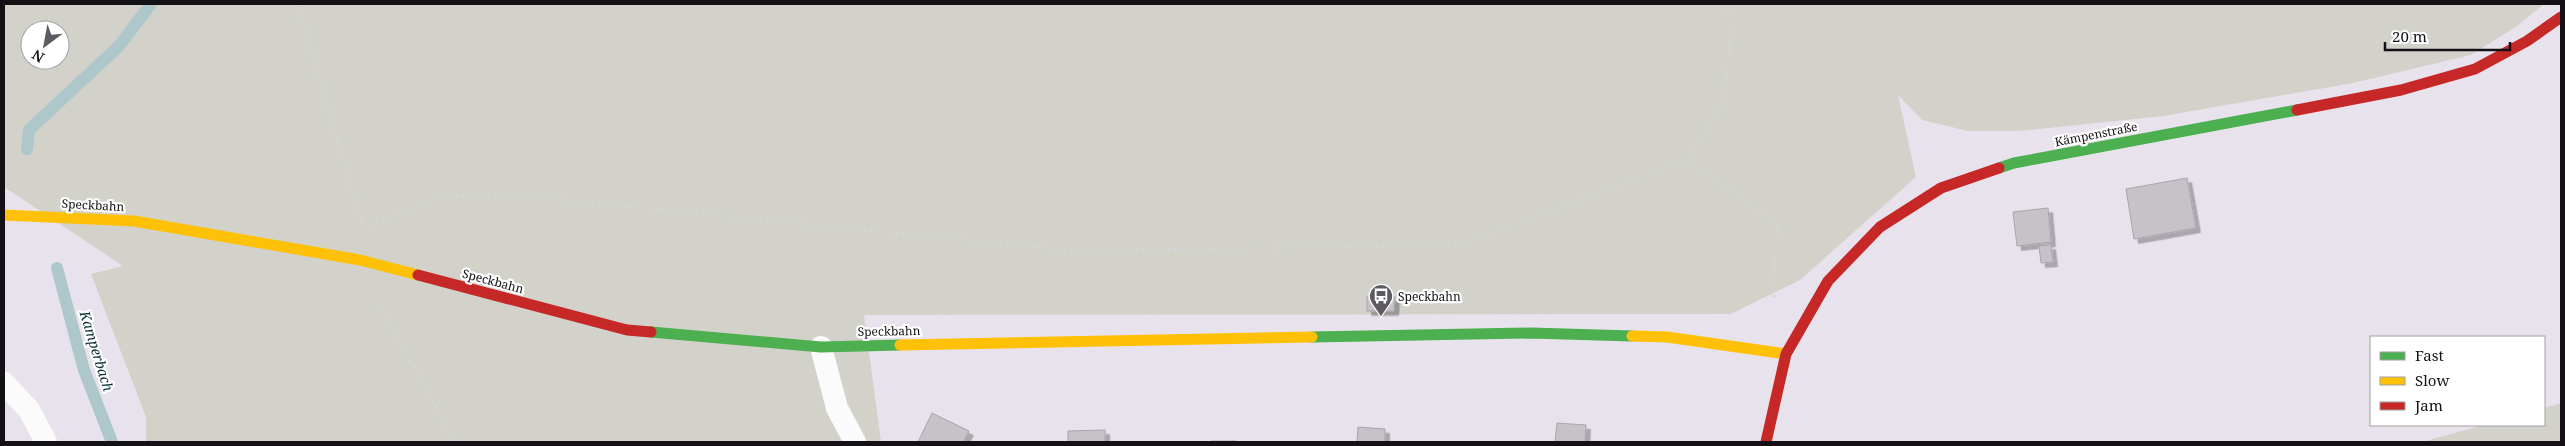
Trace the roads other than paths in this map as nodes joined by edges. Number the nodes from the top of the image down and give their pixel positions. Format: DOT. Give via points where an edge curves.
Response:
graph roads {
  1 [pos="2561,17"];
  2 [pos="4,215"];
  3 [pos="820,346"];
  4 [pos="1786,354"];
  5 [pos="4,383"];
  6 [pos="46,442"];
  7 [pos="855,442"];
  8 [pos="1766,442"];
  1 -- 4 [label="street, Kämpenstraße" via="2527,41 2475,69 2401,90 2014,163 1942,188 1880,227 1828,281"];
  2 -- 3 [label="street, Speckbahn" via="134,221 360,260 627,330"];
  3 -- 4 [label="street, Speckbahn" via="1532,333 1667,337"];
  3 -- 7 [label="lane" via="837,408"];
  4 -- 8 [label="street, Kämpenstraße"];
  5 -- 6 [label="lane" via="29,410"];
}
